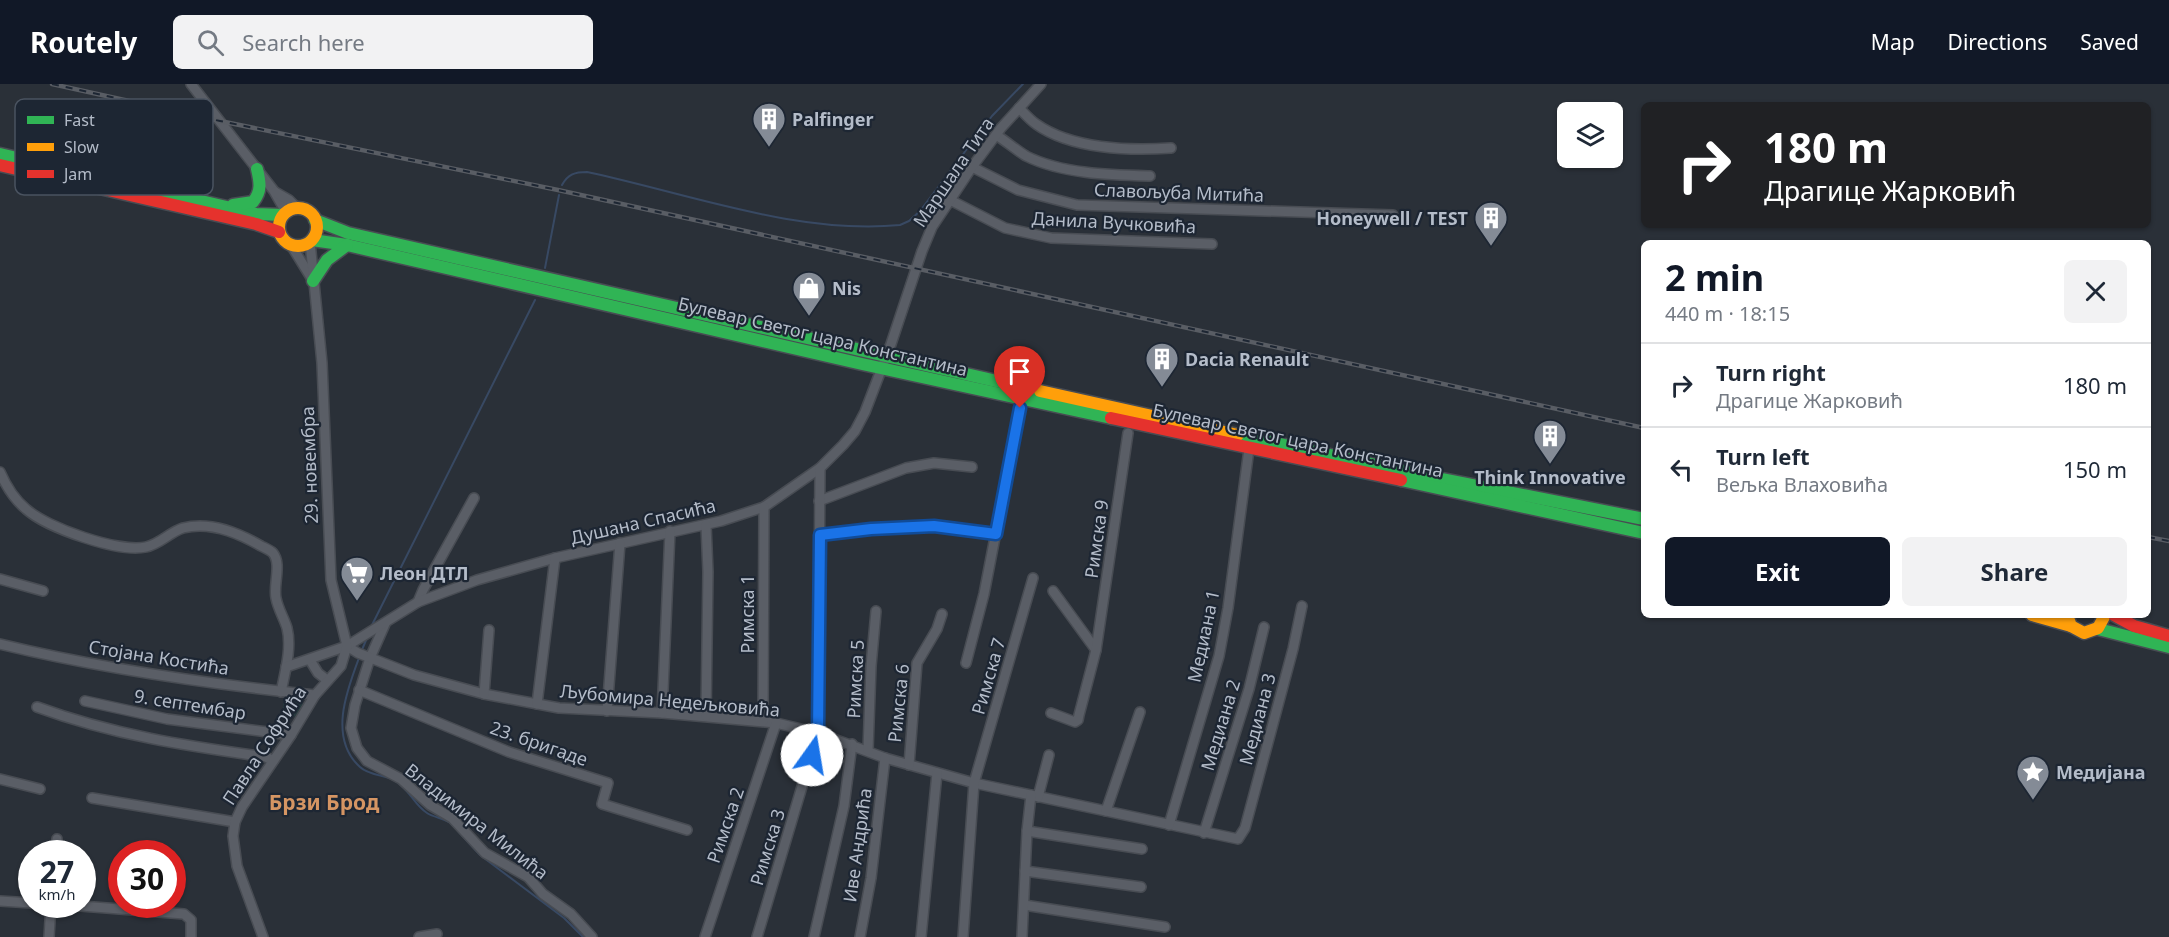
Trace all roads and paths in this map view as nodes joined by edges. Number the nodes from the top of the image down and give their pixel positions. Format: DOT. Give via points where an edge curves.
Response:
graph roads {
  1 [pos="191,84"];
  2 [pos="1041,84"];
  3 [pos="202,99"];
  4 [pos="1019,108"];
  5 [pos="213,113"];
  6 [pos="996,135"];
  7 [pos="1171,148"];
  8 [pos="0,154"];
  9 [pos="15,158"];
  10 [pos="0,165"];
  11 [pos="972,167"];
  12 [pos="15,168"];
  13 [pos="257,169"];
  14 [pos="1150,176"];
  15 [pos="130,195"];
  16 [pos="175,195"];
  17 [pos="950,200"];
  18 [pos="218,205"];
  19 [pos="289,212"];
  20 [pos="1393,215"];
  21 [pos="315,220"];
  22 [pos="279,232"];
  23 [pos="311,241"];
  24 [pos="1212,244"];
  25 [pos="291,245"];
  26 [pos="347,245"];
  27 [pos="313,281"];
  28 [pos="884,362"];
  29 [pos="1020,408"];
  30 [pos="1128,433"];
  31 [pos="1249,449"];
  32 [pos="972,467"];
  33 [pos="820,468"];
  34 [pos="0,472"];
  35 [pos="474,498"];
  36 [pos="819,501"];
  37 [pos="764,507"];
  38 [pos="1641,518"];
  39 [pos="706,525"];
  40 [pos="670,531"];
  41 [pos="1641,532"];
  42 [pos="996,534"];
  43 [pos="820,535"];
  44 [pos="620,543"];
  45 [pos="555,558"];
  46 [pos="1033,578"];
  47 [pos="0,579"];
  48 [pos="43,591"];
  49 [pos="1053,591"];
  50 [pos="418,602"];
  51 [pos="1302,606"];
  52 [pos="876,611"];
  53 [pos="942,614"];
  54 [pos="2104,618"];
  55 [pos="2119,618"];
  56 [pos="2069,620"];
  57 [pos="385,624"];
  58 [pos="1264,627"];
  59 [pos="2098,629"];
  60 [pos="489,630"];
  61 [pos="2169,636"];
  62 [pos="0,644"];
  63 [pos="347,646"];
  64 [pos="2169,647"];
  65 [pos="1096,650"];
  66 [pos="364,655"];
  67 [pos="310,660"];
  68 [pos="966,663"];
  69 [pos="286,667"];
  70 [pos="327,680"];
  71 [pos="359,690"];
  72 [pos="281,692"];
  73 [pos="484,694"];
  74 [pos="315,695"];
  75 [pos="85,701"];
  76 [pos="537,704"];
  77 [pos="37,707"];
  78 [pos="607,711"];
  79 [pos="662,712"];
  80 [pos="1051,712"];
  81 [pos="1140,712"];
  82 [pos="706,716"];
  83 [pos="763,721"];
  84 [pos="776,723"];
  85 [pos="818,733"];
  86 [pos="291,735"];
  87 [pos="852,744"];
  88 [pos="867,750"];
  89 [pos="1049,754"];
  90 [pos="885,758"];
  91 [pos="273,761"];
  92 [pos="909,765"];
  93 [pos="937,773"];
  94 [pos="0,779"];
  95 [pos="974,783"];
  96 [pos="40,789"];
  97 [pos="1034,796"];
  98 [pos="92,798"];
  99 [pos="1106,811"];
  100 [pos="235,822"];
  101 [pos="1168,825"];
  102 [pos="687,830"];
  103 [pos="1027,831"];
  104 [pos="1204,832"];
  105 [pos="1238,839"];
  106 [pos="1142,849"];
  107 [pos="1025,871"];
  108 [pos="1141,887"];
  109 [pos="0,901"];
  110 [pos="18,902"];
  111 [pos="1024,905"];
  112 [pos="96,907"];
  113 [pos="51,918"];
  114 [pos="1165,927"];
  115 [pos="437,934"];
  116 [pos="49,937"];
  117 [pos="191,937"];
  118 [pos="263,937"];
  119 [pos="419,937"];
  120 [pos="592,937"];
  121 [pos="705,937"];
  122 [pos="758,937"];
  123 [pos="814,937"];
  124 [pos="860,937"];
  125 [pos="921,937"];
  126 [pos="963,937"];
  127 [pos="1022,937"];
  1 -- 3 [label="street"];
  2 -- 4 [label="street, Маршала Тита"];
  4 -- 6 [label="street, Маршала Тита"];
  4 -- 7 [label="street" via="1036,124 1057,135 1087,143"];
  5 -- 13 [label="street"];
  6 -- 11 [label="street, Маршала Тита"];
  6 -- 14 [label="street" via="1027,156 1069,170"];
  8 -- 9 [label="main road"];
  10 -- 12 [label="main road"];
  11 -- 17 [label="street, Маршала Тита"];
  11 -- 20 [label="street, Славољуба Митића" via="1018,190 1077,206"];
  13 -- 18 [label="main road" via="261,187 253,202"];
  13 -- 19 [label="street" via="274,191 288,200"];
  15 -- 22 [label="main road"];
  16 -- 18 [label="main road"];
  17 -- 24 [label="street, Данила Вучковића" via="1005,228 1051,238"];
  17 -- 28 [label="street, Маршала Тита" via="927,238"];
  18 -- 19 [label="main road" via="256,214"];
  19 -- 21 [label="main road" via="310,213"];
  19 -- 22 [label="main road" via="279,223"];
  21 -- 23 [label="main road" via="316,233"];
  21 -- 28 [label="main road, Булевар Светог цара Константина" via="348,233"];
  22 -- 25 [label="main road"];
  23 -- 25 [label="main road"];
  23 -- 26 [label="main road, Булевар Светог цара Константина"];
  23 -- 27 [label="street, 29. новембра"];
  25 -- 27 [label="street, 29. новембра"];
  26 -- 27 [label="main road" via="325,260"];
  26 -- 28 [label="main road, Булевар Светог цара Константина"];
  27 -- 63 [label="street, 29. новембра" via="322,363 331,580"];
  28 -- 31 [label="main road, Булевар Светог цара Константина"];
  28 -- 33 [label="street, Душана Спасића" via="855,430"];
  28 -- 38 [label="main road, Булевар Светог цара Константина"];
  29 -- 42 [label="street"];
  30 -- 65 [label="street, Римска 9"];
  31 -- 41 [label="main road, Булевар Светог цара Константина"];
  31 -- 101 [label="street, Медиана 1" via="1219,656"];
  32 -- 36 [label="street" via="934,463 906,468"];
  33 -- 36 [label="street, Римска 3"];
  33 -- 37 [label="street, Душана Спасића"];
  34 -- 69 [label="street" via="18,501 35,516 91,539 143,547 180,529 201,526 246,537 272,552 277,564 275,595 288,640"];
  35 -- 50 [label="street"];
  36 -- 43 [label="street, Римска 3"];
  37 -- 39 [label="street, Душана Спасића"];
  37 -- 83 [label="street, Римска 1"];
  39 -- 40 [label="street, Душана Спасића"];
  39 -- 82 [label="street"];
  40 -- 44 [label="street, Душана Спасића"];
  40 -- 79 [label="street"];
  42 -- 43 [label="street" via="934,526"];
  42 -- 68 [label="street"];
  43 -- 85 [label="street, Римска 3"];
  44 -- 45 [label="street, Душана Спасића"];
  44 -- 78 [label="street"];
  45 -- 50 [label="street, Душана Спасића"];
  45 -- 76 [label="street"];
  46 -- 95 [label="street, Римска 7"];
  47 -- 48 [label="street"];
  49 -- 65 [label="street"];
  50 -- 57 [label="street, Душана Спасића"];
  51 -- 105 [label="street, Медиана 3" via="1245,828"];
  52 -- 88 [label="street, Римска 5"];
  53 -- 92 [label="street, Римска 6" via="917,663"];
  54 -- 59 [label="main road"];
  55 -- 61 [label="main road"];
  56 -- 59 [label="main road" via="2084,633"];
  57 -- 63 [label="street, Душана Спасића"];
  57 -- 66 [label="street, Владимира Милића"];
  58 -- 104 [label="street, Медиана 2" via="1249,689"];
  59 -- 64 [label="main road"];
  60 -- 73 [label="street"];
  62 -- 72 [label="street, Стојана Костића" via="129,671"];
  63 -- 66 [label="street, Љубомира Недељковића"];
  63 -- 67 [label="street, Душана Спасића"];
  63 -- 70 [label="street, Павла Софрића" via="340,666"];
  65 -- 80 [label="street, Римска 9" via="1078,720 1069,722"];
  66 -- 71 [label="street, Владимира Милића"];
  66 -- 73 [label="street, Љубомира Недељковића" via="414,675"];
  67 -- 69 [label="street, Душана Спасића"];
  67 -- 70 [label="street"];
  69 -- 72 [label="street"];
  70 -- 74 [label="street, Павла Софрића"];
  71 -- 102 [label="street, 23. бригаде" via="509,752 608,783 602,804"];
  71 -- 120 [label="street, Владимира Милића" via="351,728 357,748 367,761 401,779 430,805 452,818 485,852 528,878"];
  72 -- 74 [label="street, Стојана Костића"];
  73 -- 76 [label="street, Љубомира Недељковића"];
  74 -- 86 [label="street, Павла Софрића"];
  75 -- 86 [label="street, 9. септембар" via="167,719"];
  76 -- 78 [label="street, Љубомира Недељковића"];
  77 -- 91 [label="street" via="143,738"];
  78 -- 79 [label="street, Љубомира Недељковића"];
  79 -- 82 [label="street, Љубомира Недељковића"];
  81 -- 99 [label="street"];
  82 -- 83 [label="street, Љубомира Недељковића"];
  83 -- 84 [label="street, Љубомира Недељковића"];
  84 -- 85 [label="street, Љубомира Недељковића"];
  84 -- 121 [label="street, Римска 2"];
  85 -- 87 [label="street, Љубомира Недељковића"];
  85 -- 122 [label="street, Римска 3"];
  86 -- 91 [label="street, Павла Софрића"];
  87 -- 88 [label="street, Љубомира Недељковића"];
  87 -- 123 [label="street" via="844,806"];
  88 -- 90 [label="street, Љубомира Недељковића"];
  89 -- 97 [label="street"];
  90 -- 92 [label="street, Љубомира Недељковића"];
  90 -- 124 [label="street, Иве Андрића"];
  91 -- 100 [label="street, Павла Софрића"];
  92 -- 93 [label="street, Љубомира Недељковића"];
  93 -- 95 [label="street, Љубомира Недељковића"];
  93 -- 125 [label="street"];
  94 -- 96 [label="street"];
  95 -- 97 [label="street, Љубомира Недељковића"];
  95 -- 126 [label="street, Римска 7"];
  97 -- 99 [label="street, Љубомира Недељковића"];
  97 -- 103 [label="street"];
  98 -- 100 [label="street"];
  99 -- 101 [label="street, Љубомира Недељковића"];
  100 -- 118 [label="street, Павла Софрића" via="237,866"];
  101 -- 104 [label="street, Љубомира Недељковића"];
  103 -- 106 [label="street"];
  103 -- 107 [label="street"];
  104 -- 105 [label="street, Љубомира Недељковића"];
  107 -- 108 [label="street"];
  107 -- 111 [label="street"];
  109 -- 110 [label="street"];
  111 -- 114 [label="street"];
  111 -- 127 [label="street"];
  112 -- 117 [label="street" via="184,914 192,922"];
  113 -- 116 [label="street"];
  115 -- 119 [label="street"];
}
